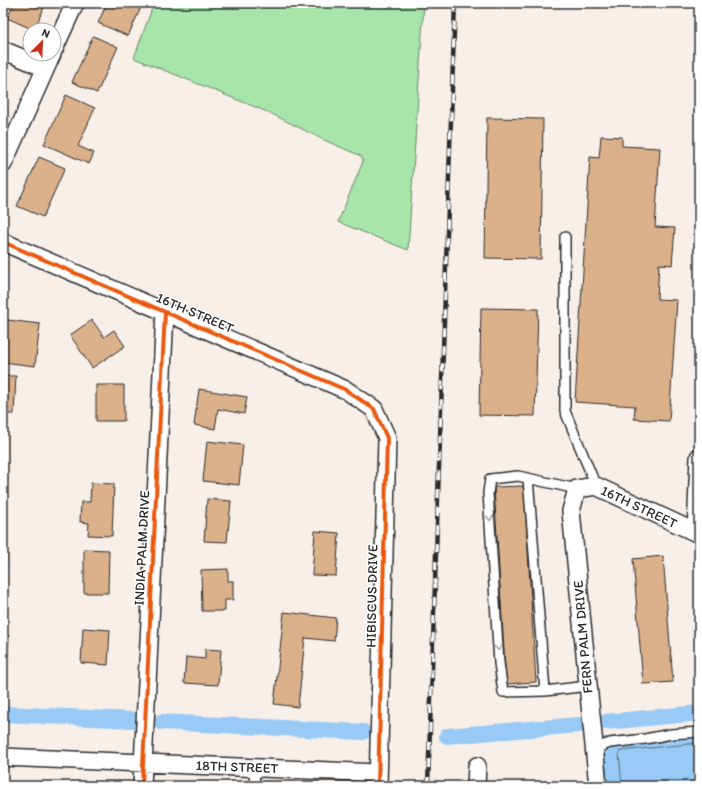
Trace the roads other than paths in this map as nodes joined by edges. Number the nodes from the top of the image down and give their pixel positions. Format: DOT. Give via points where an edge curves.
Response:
graph roads {
  1 [pos="75,3"];
  2 [pos="62,31"];
  3 [pos="3,50"];
  4 [pos="22,55"];
  5 [pos="48,62"];
  6 [pos="3,164"];
  7 [pos="565,237"];
  8 [pos="3,242"];
  9 [pos="165,312"];
  10 [pos="374,409"];
  11 [pos="699,457"];
  12 [pos="528,478"];
  13 [pos="596,486"];
  14 [pos="577,489"];
  15 [pos="698,534"];
  16 [pos="588,686"];
  17 [pos="545,691"];
  18 [pos="699,732"];
  19 [pos="594,749"];
  20 [pos="3,756"];
  21 [pos="143,763"];
  22 [pos="477,766"];
  23 [pos="255,768"];
  24 [pos="378,780"];
  25 [pos="142,786"];
  26 [pos="254,786"];
  27 [pos="476,786"];
  28 [pos="598,786"];
  1 -- 2 [label="street"];
  3 -- 4 [label="street"];
  5 -- 6 [label="street"];
  7 -- 13 [label="lane" via="565,411"];
  8 -- 9 [label="street, 16TH STREET"];
  9 -- 10 [label="street, 16TH STREET" via="346,390"];
  9 -- 21 [label="street, INDIA PALM DRIVE"];
  10 -- 24 [label="street, HIBISCUS DRIVE" via="387,438"];
  11 -- 15 [label="street"];
  12 -- 14 [label="lane"];
  12 -- 17 [label="lane"];
  12 -- 17 [label="lane, one-way" via="518,476 490,479 488,493 499,663 503,692"];
  13 -- 14 [label="street, 16TH STREET"];
  13 -- 15 [label="street, 16TH STREET"];
  14 -- 16 [label="street, FERN PALM DRIVE" via="571,511"];
  16 -- 17 [label="lane"];
  16 -- 19 [label="street, FERN PALM DRIVE"];
  18 -- 19 [label="lane" via="671,734"];
  19 -- 28 [label="street, FERN PALM DRIVE"];
  20 -- 21 [label="street, 18TH STREET"];
  21 -- 23 [label="street, 18TH STREET"];
  21 -- 25 [label="street, INDIA PALM DRIVE"];
  22 -- 27 [label="street"];
  23 -- 24 [label="street, 18TH STREET"];
  23 -- 26 [label="lane"];
}
